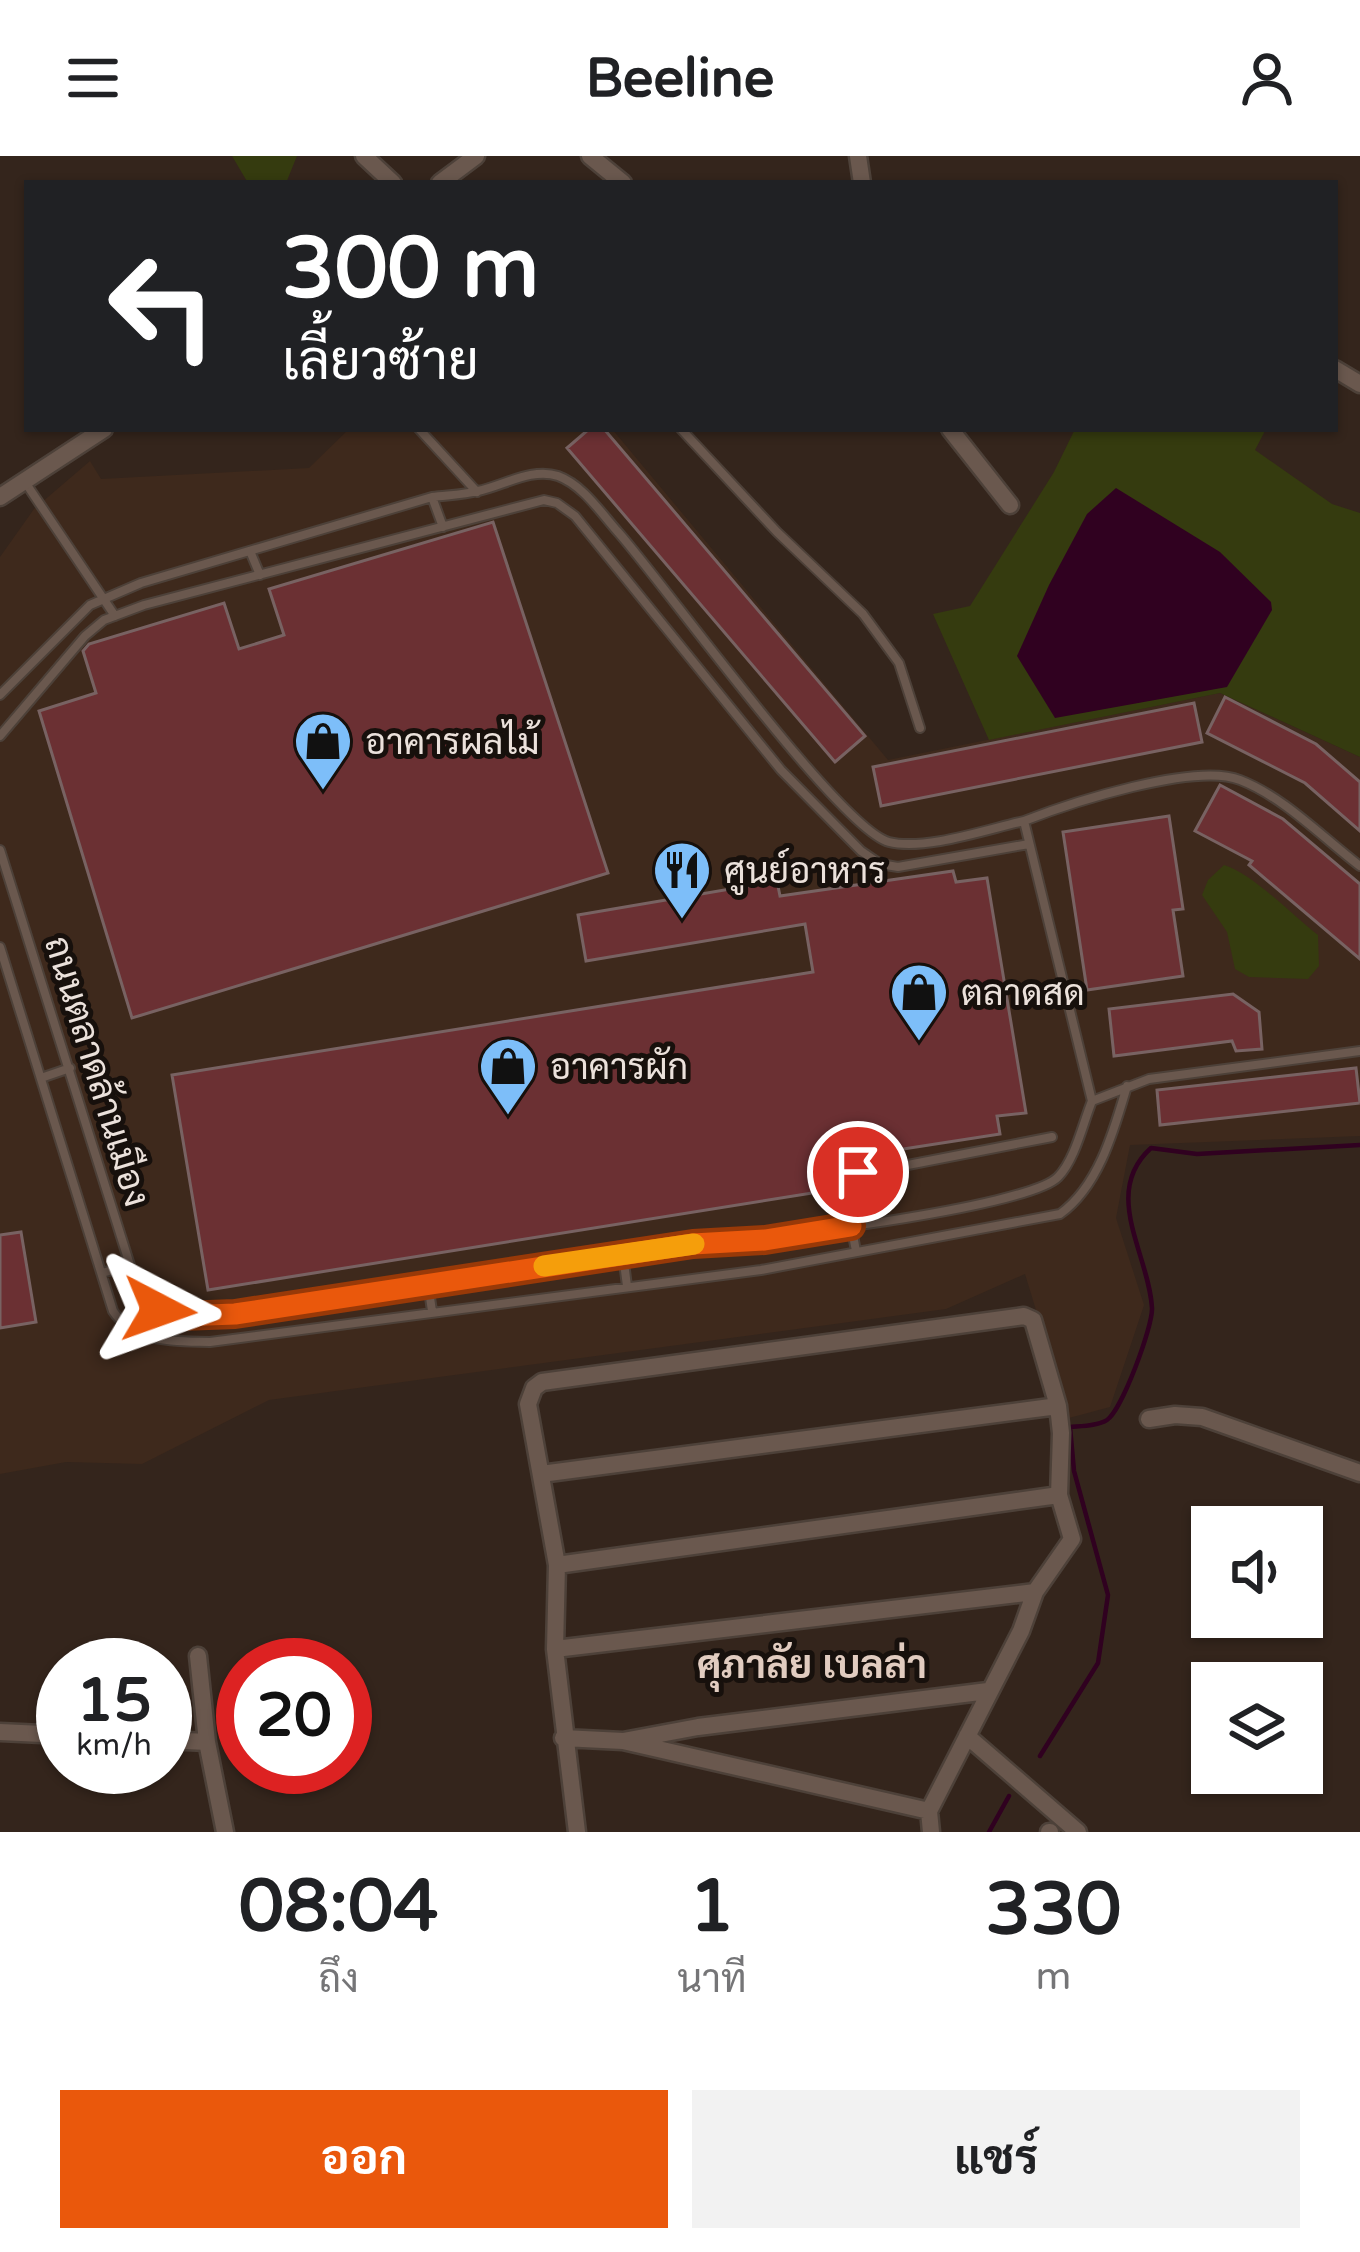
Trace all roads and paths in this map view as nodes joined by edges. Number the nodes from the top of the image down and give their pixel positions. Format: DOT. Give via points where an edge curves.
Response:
graph roads {
  1 [pos="364,156"];
  2 [pos="476,156"];
  3 [pos="590,156"];
  4 [pos="390,180"];
  5 [pos="444,180"];
  6 [pos="619,180"];
  7 [pos="99,432"];
  8 [pos="422,432"];
  9 [pos="684,432"];
  10 [pos="952,432"];
  11 [pos="24,481"];
  12 [pos="477,492"];
  13 [pos="0,497"];
  14 [pos="432,497"];
  15 [pos="1010,506"];
  16 [pos="443,527"];
  17 [pos="250,551"];
  18 [pos="260,575"];
  19 [pos="106,598"];
  20 [pos="115,616"];
  21 [pos="0,695"];
  22 [pos="920,728"];
  23 [pos="0,736"];
  24 [pos="1024,821"];
  25 [pos="1029,844"];
  26 [pos="0,850"];
  27 [pos="1360,866"];
  28 [pos="0,947"];
  29 [pos="1360,1051"];
  30 [pos="70,1068"];
  31 [pos="41,1078"];
  32 [pos="1127,1086"];
  33 [pos="1092,1101"];
  34 [pos="1052,1137"];
  35 [pos="851,1226"];
  36 [pos="856,1251"];
  37 [pos="623,1255"];
  38 [pos="130,1265"];
  39 [pos="101,1274"];
  40 [pos="428,1284"];
  41 [pos="627,1286"];
  42 [pos="432,1311"];
  43 [pos="1058,1406"];
  44 [pos="1149,1419"];
  45 [pos="1360,1473"];
  46 [pos="541,1474"];
  47 [pos="1059,1495"];
  48 [pos="556,1565"];
  49 [pos="1035,1592"];
  50 [pos="555,1649"];
  51 [pos="198,1656"];
  52 [pos="988,1691"];
  53 [pos="0,1732"];
  54 [pos="36,1734"];
  55 [pos="967,1736"];
  56 [pos="563,1738"];
  57 [pos="192,1741"];
  58 [pos="623,1741"];
  59 [pos="207,1742"];
  60 [pos="928,1811"];
  61 [pos="224,1832"];
  62 [pos="579,1832"];
  63 [pos="932,1832"];
  64 [pos="1078,1832"];
  1 -- 4 [label="street"];
  2 -- 5 [label="street"];
  3 -- 6 [label="street"];
  7 -- 11 [label="street"];
  8 -- 12 [label="lane"];
  9 -- 22 [label="lane" via="863,614 899,663"];
  10 -- 15 [label="street"];
  11 -- 13 [label="street"];
  11 -- 19 [label="lane"];
  12 -- 14 [label="lane"];
  12 -- 24 [label="lane" via="534,474 555,475 582,492 864,829 915,843"];
  14 -- 16 [label="lane"];
  14 -- 17 [label="lane"];
  16 -- 18 [label="lane"];
  16 -- 25 [label="lane" via="544,500 575,516 781,770 880,864"];
  17 -- 18 [label="lane"];
  17 -- 19 [label="lane"];
  18 -- 20 [label="lane"];
  19 -- 20 [label="lane"];
  19 -- 21 [label="lane" via="68,624"];
  20 -- 23 [label="lane" via="85,636"];
  24 -- 25 [label="lane"];
  24 -- 27 [label="lane" via="1079,799 1213,774 1272,798"];
  25 -- 33 [label="lane"];
  26 -- 30 [label="lane, ถนนตลาดล้านเมือง"];
  28 -- 31 [label="lane, ถนนตลาดล้านเมือง"];
  29 -- 32 [label="lane"];
  30 -- 31 [label="lane"];
  30 -- 38 [label="lane, ถนนตลาดล้านเมือง"];
  31 -- 39 [label="lane, ถนนตลาดล้านเมือง"];
  32 -- 33 [label="lane"];
  32 -- 36 [label="lane, ถนนตลาดล้านเมือง" via="1092,1177 1060,1214"];
  33 -- 35 [label="lane, ถนนตลาดล้านเมือง" via="1054,1180"];
  34 -- 35 [label="lane" via="850,1176 844,1188"];
  35 -- 36 [label="lane"];
  35 -- 37 [label="lane, ถนนตลาดล้านเมือง"];
  36 -- 41 [label="lane, ถนนตลาดล้านเมือง"];
  37 -- 40 [label="lane, ถนนตลาดล้านเมือง"];
  37 -- 41 [label="lane"];
  38 -- 39 [label="lane"];
  38 -- 40 [label="lane, ถนนตลาดล้านเมือง" via="143,1297 181,1316"];
  39 -- 42 [label="lane, ถนนตลาดล้านเมือง" via="122,1324 163,1341 211,1342"];
  40 -- 42 [label="lane"];
  41 -- 42 [label="lane, ถนนตลาดล้านเมือง"];
  43 -- 46 [label="street"];
  43 -- 46 [label="street" via="1033,1320 1016,1316 542,1382 528,1404"];
  43 -- 47 [label="street"];
  44 -- 45 [label="street" via="1202,1417"];
  46 -- 48 [label="street"];
  47 -- 48 [label="street"];
  47 -- 49 [label="street" via="1072,1538"];
  48 -- 50 [label="street"];
  49 -- 50 [label="street"];
  49 -- 52 [label="street"];
  50 -- 56 [label="street"];
  51 -- 59 [label="street"];
  52 -- 55 [label="street"];
  52 -- 58 [label="street"];
  53 -- 54 [label="street"];
  55 -- 60 [label="street"];
  55 -- 64 [label="street"];
  56 -- 58 [label="street"];
  56 -- 62 [label="street"];
  57 -- 59 [label="street"];
  58 -- 60 [label="street"];
  59 -- 61 [label="street"];
  60 -- 63 [label="street"];
}
